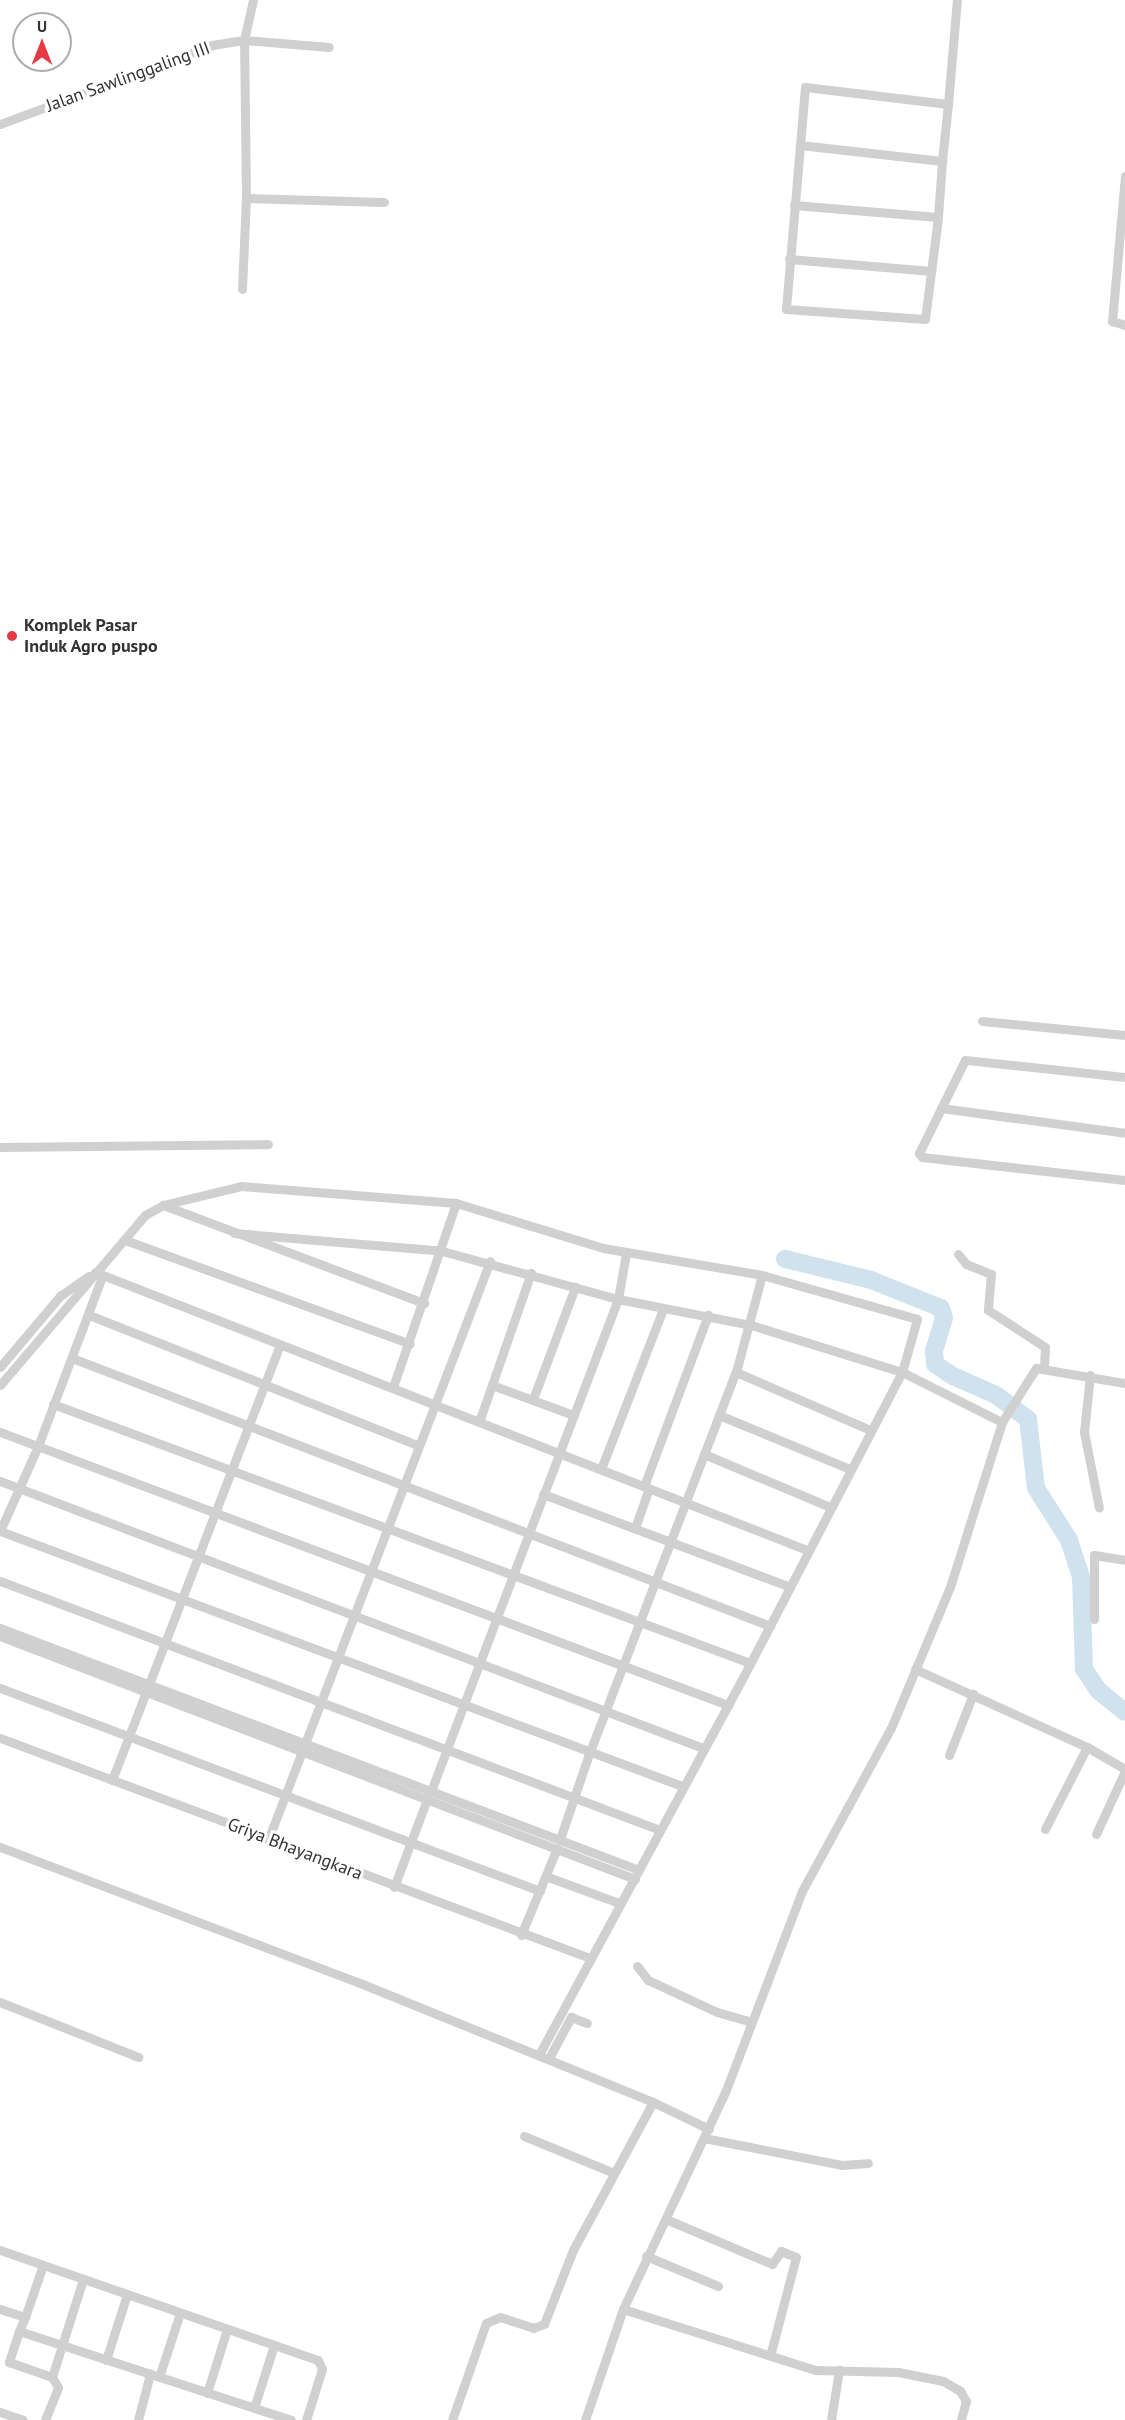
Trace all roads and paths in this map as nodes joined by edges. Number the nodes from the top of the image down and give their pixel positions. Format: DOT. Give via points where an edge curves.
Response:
graph roads {
  1 [pos="253,0"];
  2 [pos="957,0"];
  3 [pos="244,40"];
  4 [pos="330,47"];
  5 [pos="948,104"];
  6 [pos="0,124"];
  7 [pos="801,145"];
  8 [pos="942,160"];
  9 [pos="1125,176"];
  10 [pos="246,198"];
  11 [pos="384,202"];
  12 [pos="794,205"];
  13 [pos="1124,205"];
  14 [pos="938,217"];
  15 [pos="789,259"];
  16 [pos="931,271"];
  17 [pos="242,288"];
  18 [pos="1125,325"];
  19 [pos="982,1021"];
  20 [pos="1125,1035"];
  21 [pos="1125,1077"];
  22 [pos="941,1108"];
  23 [pos="1125,1133"];
  24 [pos="268,1144"];
  25 [pos="0,1148"];
  26 [pos="1125,1180"];
  27 [pos="456,1203"];
  28 [pos="163,1204"];
  29 [pos="234,1233"];
  30 [pos="125,1240"];
  31 [pos="442,1251"];
  32 [pos="626,1253"];
  33 [pos="958,1254"];
  34 [pos="490,1261"];
  35 [pos="98,1273"];
  36 [pos="531,1273"];
  37 [pos="762,1275"];
  38 [pos="575,1287"];
  39 [pos="618,1299"];
  40 [pos="424,1303"];
  41 [pos="663,1309"];
  42 [pos="89,1315"];
  43 [pos="708,1315"];
  44 [pos="752,1324"];
  45 [pos="410,1344"];
  46 [pos="280,1345"];
  47 [pos="72,1358"];
  48 [pos="0,1367"];
  49 [pos="1044,1367"];
  50 [pos="736,1372"];
  51 [pos="902,1372"];
  52 [pos="1090,1375"];
  53 [pos="1125,1383"];
  54 [pos="0,1385"];
  55 [pos="492,1385"];
  56 [pos="262,1386"];
  57 [pos="393,1387"];
  58 [pos="533,1400"];
  59 [pos="53,1404"];
  60 [pos="436,1404"];
  61 [pos="573,1415"];
  62 [pos="719,1415"];
  63 [pos="479,1422"];
  64 [pos="1002,1422"];
  65 [pos="247,1426"];
  66 [pos="870,1431"];
  67 [pos="0,1432"];
  68 [pos="38,1446"];
  69 [pos="418,1446"];
  70 [pos="560,1453"];
  71 [pos="704,1454"];
  72 [pos="850,1469"];
  73 [pos="230,1470"];
  74 [pos="601,1470"];
  75 [pos="0,1481"];
  76 [pos="404,1484"];
  77 [pos="647,1487"];
  78 [pos="20,1489"];
  79 [pos="543,1494"];
  80 [pos="687,1503"];
  81 [pos="830,1507"];
  82 [pos="1099,1508"];
  83 [pos="212,1514"];
  84 [pos="386,1528"];
  85 [pos="635,1528"];
  86 [pos="0,1531"];
  87 [pos="530,1533"];
  88 [pos="672,1543"];
  89 [pos="807,1550"];
  90 [pos="196,1557"];
  91 [pos="1125,1560"];
  92 [pos="371,1570"];
  93 [pos="514,1576"];
  94 [pos="0,1581"];
  95 [pos="658,1581"];
  96 [pos="790,1587"];
  97 [pos="180,1599"];
  98 [pos="354,1614"];
  99 [pos="1094,1619"];
  100 [pos="495,1621"];
  101 [pos="641,1624"];
  102 [pos="770,1626"];
  103 [pos="0,1628"];
  104 [pos="0,1636"];
  105 [pos="163,1644"];
  106 [pos="335,1658"];
  107 [pos="479,1662"];
  108 [pos="750,1663"];
  109 [pos="624,1668"];
  110 [pos="915,1670"];
  111 [pos="0,1688"];
  112 [pos="147,1689"];
  113 [pos="973,1694"];
  114 [pos="318,1702"];
  115 [pos="728,1705"];
  116 [pos="462,1706"];
  117 [pos="606,1710"];
  118 [pos="128,1736"];
  119 [pos="0,1738"];
  120 [pos="302,1747"];
  121 [pos="1087,1747"];
  122 [pos="703,1748"];
  123 [pos="447,1750"];
  124 [pos="589,1754"];
  125 [pos="949,1755"];
  126 [pos="1125,1770"];
  127 [pos="112,1780"];
  128 [pos="681,1786"];
  129 [pos="429,1795"];
  130 [pos="284,1796"];
  131 [pos="572,1799"];
  132 [pos="1045,1829"];
  133 [pos="660,1830"];
  134 [pos="1096,1834"];
  135 [pos="268,1840"];
  136 [pos="411,1843"];
  137 [pos="559,1844"];
  138 [pos="0,1847"];
  139 [pos="637,1875"];
  140 [pos="548,1877"];
  141 [pos="394,1887"];
  142 [pos="540,1891"];
  143 [pos="619,1903"];
  144 [pos="521,1935"];
  145 [pos="590,1958"];
  146 [pos="637,1966"];
  147 [pos="0,2002"];
  148 [pos="752,2022"];
  149 [pos="587,2023"];
  150 [pos="539,2054"];
  151 [pos="138,2057"];
  152 [pos="549,2058"];
  153 [pos="653,2102"];
  154 [pos="706,2134"];
  155 [pos="524,2136"];
  156 [pos="868,2163"];
  157 [pos="614,2173"];
  158 [pos="668,2220"];
  159 [pos="0,2250"];
  160 [pos="646,2256"];
  161 [pos="43,2265"];
  162 [pos="83,2279"];
  163 [pos="718,2286"];
  164 [pos="127,2294"];
  165 [pos="0,2309"];
  166 [pos="623,2309"];
  167 [pos="180,2313"];
  168 [pos="25,2317"];
  169 [pos="227,2329"];
  170 [pos="19,2331"];
  171 [pos="274,2345"];
  172 [pos="62,2346"];
  173 [pos="770,2356"];
  174 [pos="106,2360"];
  175 [pos="4,2361"];
  176 [pos="839,2370"];
  177 [pos="154,2375"];
  178 [pos="52,2377"];
  179 [pos="207,2393"];
  180 [pos="254,2408"];
  181 [pos="0,2412"];
  182 [pos="23,2420"];
  183 [pos="45,2420"];
  184 [pos="138,2420"];
  185 [pos="291,2420"];
  186 [pos="306,2420"];
  187 [pos="452,2420"];
  188 [pos="585,2420"];
  189 [pos="831,2420"];
  190 [pos="962,2420"];
  1 -- 3 [label="street"];
  2 -- 5 [label="street"];
  3 -- 4 [label="street, Jalan Sawlinggaling III"];
  3 -- 6 [label="street, Jalan Sawlinggaling III" via="179,55"];
  3 -- 10 [label="street"];
  5 -- 7 [label="street" via="805,87"];
  5 -- 8 [label="street"];
  7 -- 8 [label="street"];
  7 -- 12 [label="street"];
  8 -- 14 [label="street"];
  9 -- 13 [label="street"];
  10 -- 11 [label="street"];
  10 -- 17 [label="street"];
  12 -- 14 [label="street"];
  12 -- 15 [label="street"];
  13 -- 18 [label="street" via="1112,321"];
  14 -- 16 [label="street"];
  15 -- 16 [label="street"];
  15 -- 16 [label="street" via="786,309 923,321"];
  19 -- 20 [label="street"];
  21 -- 22 [label="street" via="968,1059 962,1062"];
  22 -- 23 [label="street"];
  22 -- 26 [label="street" via="919,1153 922,1157"];
  24 -- 25 [label="street"];
  27 -- 28 [label="street" via="241,1186"];
  27 -- 31 [label="street"];
  27 -- 32 [label="street"];
  28 -- 29 [label="street"];
  28 -- 30 [label="street" via="145,1215"];
  29 -- 31 [label="street"];
  29 -- 40 [label="street"];
  30 -- 35 [label="street"];
  30 -- 45 [label="street"];
  31 -- 34 [label="street"];
  31 -- 40 [label="street"];
  32 -- 37 [label="street"];
  32 -- 39 [label="street"];
  33 -- 49 [label="street" via="966,1264 991,1274 988,1310 1045,1347"];
  34 -- 36 [label="street"];
  34 -- 60 [label="street"];
  35 -- 42 [label="street"];
  35 -- 46 [label="street"];
  35 -- 48 [label="street" via="60,1296"];
  35 -- 54 [label="street"];
  36 -- 38 [label="street"];
  36 -- 55 [label="street"];
  37 -- 44 [label="street"];
  37 -- 51 [label="street" via="917,1319"];
  38 -- 39 [label="street"];
  38 -- 58 [label="street"];
  39 -- 41 [label="street"];
  39 -- 61 [label="street"];
  40 -- 45 [label="street"];
  41 -- 43 [label="street"];
  41 -- 74 [label="street"];
  42 -- 47 [label="street"];
  42 -- 56 [label="street"];
  43 -- 44 [label="street"];
  43 -- 77 [label="street"];
  44 -- 50 [label="street"];
  44 -- 51 [label="street"];
  45 -- 57 [label="street"];
  46 -- 56 [label="street"];
  46 -- 57 [label="street"];
  47 -- 59 [label="street"];
  47 -- 65 [label="street"];
  49 -- 52 [label="street"];
  49 -- 64 [label="street" via="1030,1373"];
  50 -- 62 [label="street"];
  50 -- 66 [label="street"];
  51 -- 64 [label="street"];
  51 -- 66 [label="street"];
  52 -- 53 [label="street"];
  52 -- 82 [label="street" via="1084,1432"];
  55 -- 58 [label="street"];
  55 -- 63 [label="street"];
  56 -- 65 [label="street"];
  56 -- 69 [label="street"];
  57 -- 60 [label="street"];
  58 -- 61 [label="street"];
  59 -- 68 [label="street"];
  59 -- 73 [label="street"];
  60 -- 63 [label="street"];
  60 -- 69 [label="street"];
  61 -- 70 [label="street"];
  62 -- 71 [label="street"];
  62 -- 72 [label="street"];
  63 -- 70 [label="street"];
  64 -- 110 [label="street" via="950,1587"];
  65 -- 73 [label="street"];
  65 -- 76 [label="street"];
  66 -- 72 [label="street"];
  67 -- 68 [label="street"];
  68 -- 78 [label="street"];
  68 -- 83 [label="street"];
  69 -- 76 [label="street"];
  70 -- 74 [label="street"];
  70 -- 79 [label="street"];
  71 -- 80 [label="street"];
  71 -- 81 [label="street"];
  72 -- 81 [label="street"];
  73 -- 83 [label="street"];
  73 -- 84 [label="street"];
  74 -- 77 [label="street"];
  75 -- 78 [label="street"];
  76 -- 84 [label="street"];
  76 -- 87 [label="street"];
  77 -- 80 [label="street"];
  77 -- 85 [label="street"];
  78 -- 86 [label="street"];
  78 -- 90 [label="street"];
  79 -- 85 [label="street"];
  79 -- 87 [label="street"];
  80 -- 88 [label="street"];
  80 -- 89 [label="street"];
  81 -- 89 [label="street"];
  83 -- 90 [label="street"];
  83 -- 92 [label="street"];
  84 -- 92 [label="street"];
  84 -- 93 [label="street"];
  85 -- 88 [label="street"];
  86 -- 97 [label="street"];
  87 -- 93 [label="street"];
  87 -- 95 [label="street"];
  88 -- 95 [label="street"];
  88 -- 96 [label="street"];
  89 -- 96 [label="street"];
  90 -- 97 [label="street"];
  90 -- 98 [label="street"];
  91 -- 99 [label="street" via="1094,1555"];
  92 -- 98 [label="street"];
  92 -- 100 [label="street"];
  93 -- 100 [label="street"];
  93 -- 101 [label="street"];
  94 -- 105 [label="street"];
  95 -- 101 [label="street"];
  95 -- 102 [label="street"];
  96 -- 102 [label="street"];
  97 -- 105 [label="street"];
  97 -- 106 [label="street"];
  98 -- 106 [label="street"];
  98 -- 107 [label="street"];
  100 -- 107 [label="street"];
  100 -- 109 [label="street"];
  101 -- 108 [label="street"];
  101 -- 109 [label="street"];
  102 -- 108 [label="street"];
  103 -- 112 [label="street"];
  104 -- 112 [label="street"];
  105 -- 112 [label="street"];
  105 -- 114 [label="street"];
  106 -- 114 [label="street"];
  106 -- 116 [label="street"];
  107 -- 116 [label="street"];
  107 -- 117 [label="street"];
  108 -- 115 [label="street"];
  109 -- 115 [label="street"];
  109 -- 117 [label="street"];
  110 -- 113 [label="street"];
  110 -- 148 [label="street" via="891,1728 802,1891"];
  111 -- 118 [label="street"];
  112 -- 118 [label="street"];
  112 -- 120 [label="street"];
  113 -- 121 [label="street"];
  113 -- 125 [label="street"];
  114 -- 120 [label="street"];
  114 -- 123 [label="street"];
  115 -- 122 [label="street"];
  116 -- 123 [label="street"];
  116 -- 124 [label="street"];
  117 -- 122 [label="street"];
  117 -- 124 [label="street"];
  118 -- 127 [label="street"];
  118 -- 130 [label="street"];
  119 -- 127 [label="street, Griya Bhayangkara"];
  120 -- 129 [label="street"];
  120 -- 130 [label="street"];
  121 -- 126 [label="street"];
  121 -- 132 [label="street"];
  122 -- 128 [label="street"];
  123 -- 129 [label="street"];
  123 -- 131 [label="street"];
  124 -- 128 [label="street"];
  124 -- 131 [label="street"];
  126 -- 134 [label="street"];
  127 -- 135 [label="street, Griya Bhayangkara"];
  128 -- 133 [label="street"];
  129 -- 136 [label="street"];
  129 -- 137 [label="street"];
  130 -- 135 [label="street"];
  130 -- 136 [label="street"];
  131 -- 133 [label="street"];
  131 -- 137 [label="street"];
  133 -- 139 [label="street"];
  135 -- 141 [label="street, Griya Bhayangkara"];
  136 -- 141 [label="street"];
  136 -- 142 [label="street"];
  137 -- 139 [label="street"];
  137 -- 140 [label="street"];
  138 -- 150 [label="street"];
  139 -- 143 [label="street"];
  140 -- 142 [label="street"];
  140 -- 143 [label="street"];
  141 -- 144 [label="street, Griya Bhayangkara"];
  142 -- 144 [label="street"];
  143 -- 145 [label="street"];
  144 -- 145 [label="street, Griya Bhayangkara"];
  145 -- 150 [label="street"];
  146 -- 148 [label="street" via="648,1980 717,2012"];
  147 -- 151 [label="street"];
  148 -- 154 [label="street"];
  149 -- 152 [label="street" via="571,2017"];
  150 -- 152 [label="street"];
  152 -- 153 [label="street"];
  153 -- 154 [label="street"];
  153 -- 157 [label="street"];
  154 -- 156 [label="street" via="841,2165"];
  154 -- 158 [label="street"];
  155 -- 157 [label="street"];
  157 -- 187 [label="street" via="573,2250 544,2324 533,2328 500,2318 486,2323"];
  158 -- 160 [label="street"];
  158 -- 173 [label="street" via="772,2264 781,2251 796,2257"];
  159 -- 161 [label="street"];
  160 -- 163 [label="street"];
  160 -- 166 [label="street"];
  161 -- 162 [label="street"];
  161 -- 168 [label="street"];
  162 -- 164 [label="street"];
  162 -- 172 [label="street"];
  164 -- 167 [label="street"];
  164 -- 174 [label="street"];
  165 -- 168 [label="street"];
  166 -- 173 [label="street"];
  166 -- 188 [label="street"];
  167 -- 169 [label="street"];
  167 -- 177 [label="street"];
  168 -- 170 [label="street"];
  169 -- 171 [label="street"];
  169 -- 179 [label="street"];
  170 -- 172 [label="street"];
  170 -- 175 [label="street"];
  171 -- 180 [label="street"];
  171 -- 186 [label="street" via="322,2365"];
  172 -- 174 [label="street"];
  172 -- 178 [label="street"];
  173 -- 176 [label="street" via="815,2370"];
  174 -- 177 [label="street"];
  175 -- 178 [label="street"];
  176 -- 189 [label="street"];
  176 -- 190 [label="street" via="931,2377 960,2391 966,2401"];
  177 -- 179 [label="street"];
  177 -- 184 [label="street"];
  178 -- 183 [label="street" via="58,2387"];
  179 -- 180 [label="street"];
  180 -- 185 [label="street"];
  181 -- 182 [label="street"];
}
